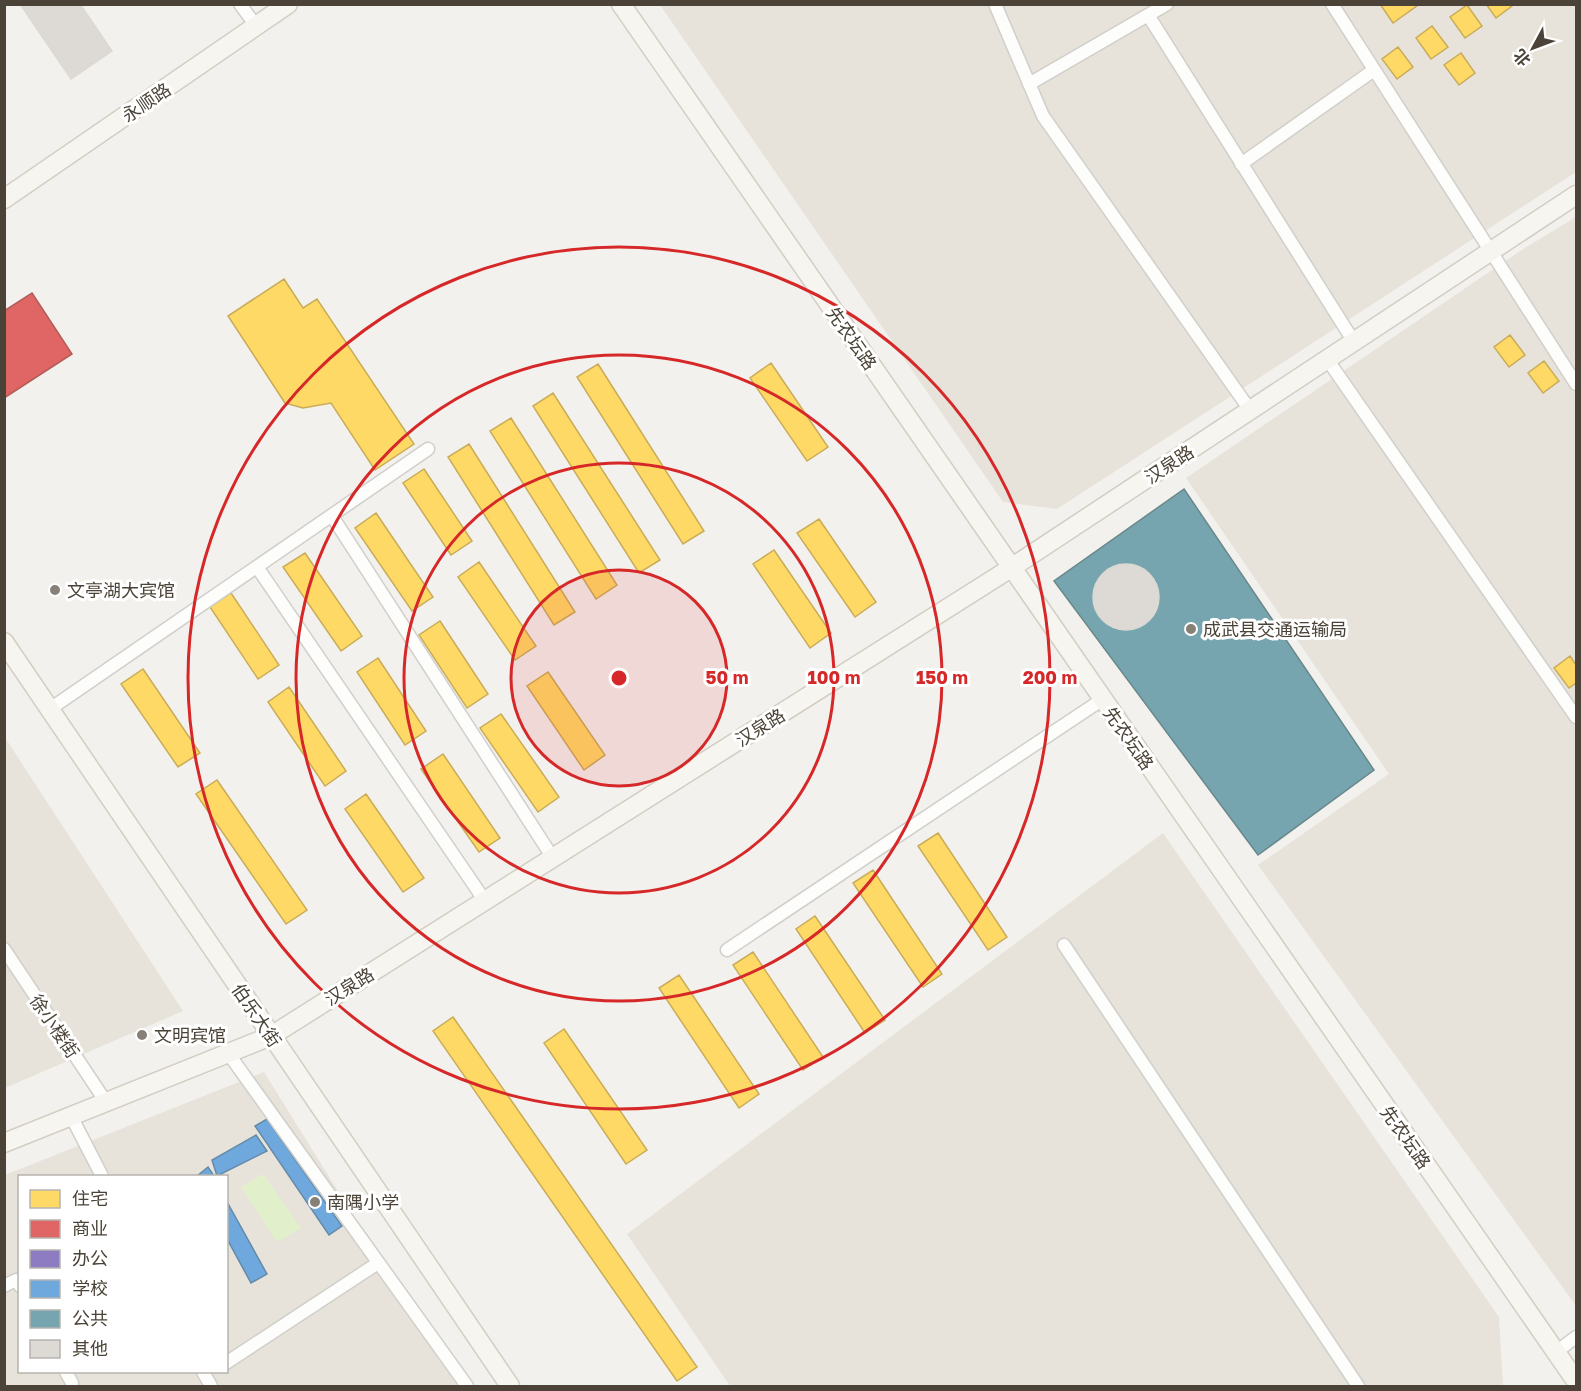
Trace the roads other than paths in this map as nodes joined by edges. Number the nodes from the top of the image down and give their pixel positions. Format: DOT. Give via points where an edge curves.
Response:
graph roads {
  1 [pos="240,4"];
  2 [pos="288,4"];
  3 [pos="621,4"];
  4 [pos="995,4"];
  5 [pos="1167,4"];
  6 [pos="1332,4"];
  7 [pos="1148,15"];
  8 [pos="256,26"];
  9 [pos="1374,70"];
  10 [pos="1029,84"];
  11 [pos="1241,164"];
  12 [pos="1576,195"];
  13 [pos="4,199"];
  14 [pos="1491,252"];
  15 [pos="1354,342"];
  16 [pos="1327,359"];
  17 [pos="1576,384"];
  18 [pos="1250,410"];
  19 [pos="428,449"];
  20 [pos="332,516"];
  21 [pos="257,567"];
  22 [pos="1011,568"];
  23 [pos="4,642"];
  24 [pos="1103,699"];
  25 [pos="50,709"];
  26 [pos="1576,717"];
  27 [pos="553,858"];
  28 [pos="485,901"];
  29 [pos="1064,945"];
  30 [pos="4,949"];
  31 [pos="727,950"];
  32 [pos="271,1036"];
  33 [pos="228,1053"];
  34 [pos="106,1102"];
  35 [pos="71,1116"];
  36 [pos="4,1143"];
  37 [pos="101,1175"];
  38 [pos="378,1263"];
  39 [pos="18,1283"];
  40 [pos="4,1286"];
  41 [pos="1576,1337"];
  42 [pos="1556,1352"];
  43 [pos="228,1362"];
  44 [pos="1576,1381"];
  45 [pos="467,1386"];
  46 [pos="510,1386"];
  47 [pos="1358,1386"];
  1 -- 8 [label="street"];
  2 -- 8 [label="street, 永顺路"];
  3 -- 22 [label="street, 先农坛路"];
  4 -- 10 [label="street"];
  5 -- 7 [label="street"];
  6 -- 9 [label="street"];
  7 -- 10 [label="street"];
  7 -- 11 [label="street"];
  8 -- 13 [label="street, 永顺路"];
  9 -- 11 [label="street"];
  9 -- 14 [label="street"];
  10 -- 18 [label="street" via="1044,116"];
  11 -- 15 [label="street"];
  12 -- 14 [label="street, 汉泉路"];
  14 -- 15 [label="street, 汉泉路"];
  14 -- 17 [label="street"];
  15 -- 16 [label="street, 汉泉路"];
  16 -- 18 [label="street, 汉泉路"];
  16 -- 26 [label="street"];
  18 -- 22 [label="street, 汉泉路"];
  19 -- 20 [label="street"];
  20 -- 21 [label="street"];
  20 -- 27 [label="street"];
  21 -- 25 [label="street"];
  21 -- 28 [label="street"];
  22 -- 24 [label="street, 先农坛路"];
  22 -- 27 [label="street, 汉泉路"];
  23 -- 25 [label="street, 伯乐大街"];
  24 -- 31 [label="street"];
  24 -- 42 [label="street, 先农坛路"];
  25 -- 32 [label="street, 伯乐大街"];
  27 -- 28 [label="street, 汉泉路"];
  28 -- 32 [label="street, 汉泉路"];
  29 -- 47 [label="street"];
  30 -- 34 [label="street, 徐小楼街"];
  32 -- 33 [label="street, 汉泉路"];
  32 -- 46 [label="street, 伯乐大街"];
  33 -- 34 [label="street, 汉泉路"];
  33 -- 38 [label="street"];
  34 -- 35 [label="street, 汉泉路"];
  35 -- 36 [label="street, 汉泉路"];
  35 -- 37 [label="street"];
  38 -- 43 [label="street"];
  38 -- 45 [label="street"];
  39 -- 40 [label="street" via="16,1280"];
  41 -- 42 [label="street"];
  42 -- 44 [label="street, 先农坛路"];
}
